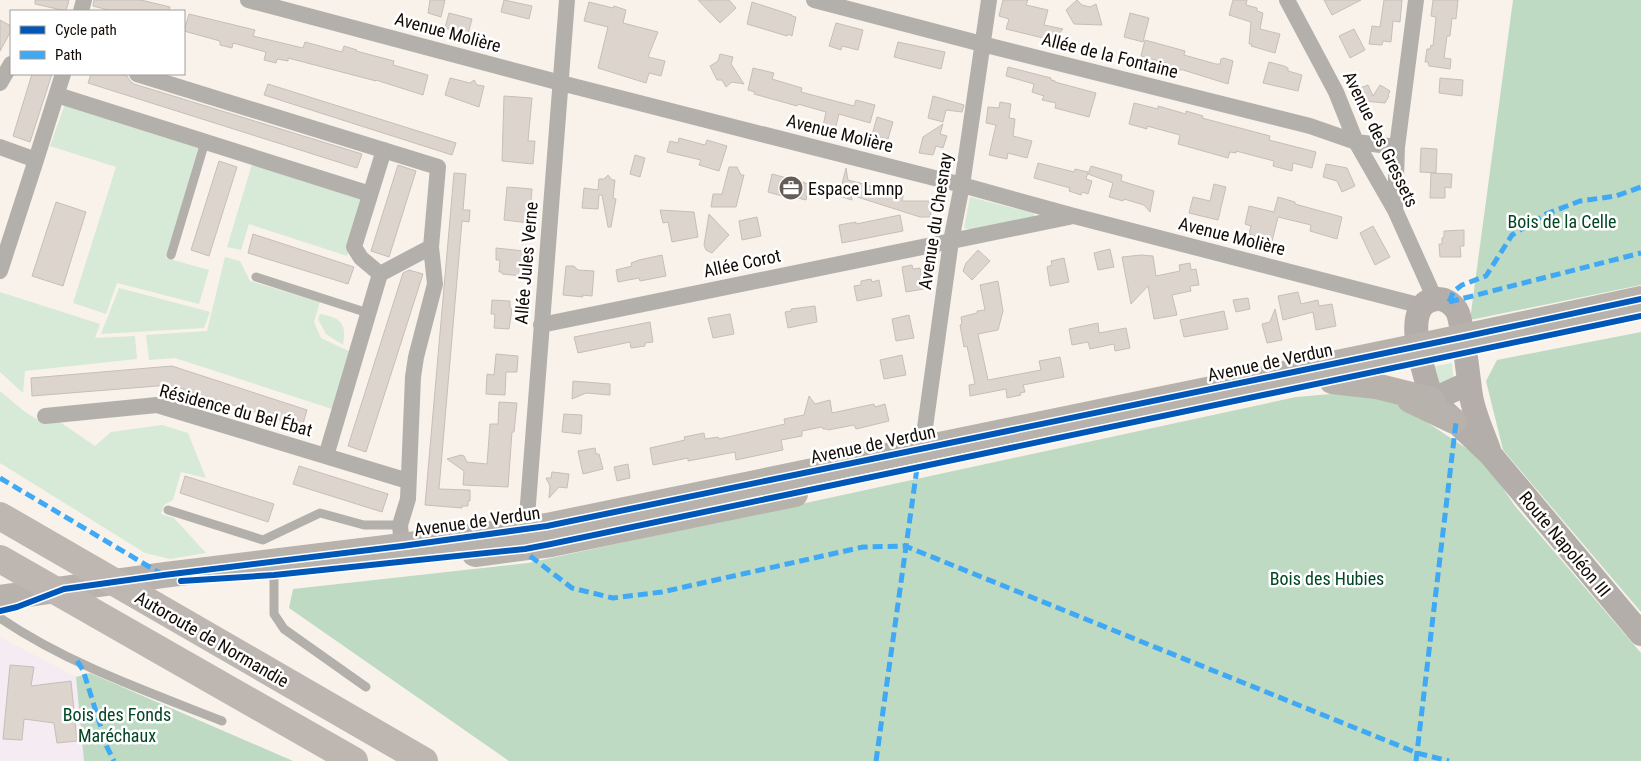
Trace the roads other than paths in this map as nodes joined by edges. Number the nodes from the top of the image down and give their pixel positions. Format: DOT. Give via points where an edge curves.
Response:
graph roads {
  1 [pos="248,0"];
  2 [pos="567,0"];
  3 [pos="814,0"];
  4 [pos="989,0"];
  5 [pos="1287,0"];
  6 [pos="1416,0"];
  7 [pos="982,44"];
  8 [pos="10,66"];
  9 [pos="63,75"];
  10 [pos="140,75"];
  11 [pos="0,83"];
  12 [pos="561,83"];
  13 [pos="57,95"];
  14 [pos="205,142"];
  15 [pos="1356,142"];
  16 [pos="0,148"];
  17 [pos="1397,148"];
  18 [pos="384,150"];
  19 [pos="36,160"];
  20 [pos="962,185"];
  21 [pos="370,194"];
  22 [pos="1395,210"];
  23 [pos="1074,216"];
  24 [pos="951,241"];
  25 [pos="431,247"];
  26 [pos="171,255"];
  27 [pos="0,271"];
  28 [pos="380,274"];
  29 [pos="256,277"];
  30 [pos="1641,299"];
  31 [pos="1428,302"];
  32 [pos="368,313"];
  33 [pos="1641,316"];
  34 [pos="541,325"];
  35 [pos="1464,345"];
  36 [pos="1420,354"];
  37 [pos="1332,381"];
  38 [pos="1469,383"];
  39 [pos="1389,389"];
  40 [pos="1432,400"];
  41 [pos="45,416"];
  42 [pos="1454,421"];
  43 [pos="922,449"];
  44 [pos="1490,454"];
  45 [pos="326,456"];
  46 [pos="408,481"];
  47 [pos="168,510"];
  48 [pos="0,516"];
  49 [pos="526,530"];
  50 [pos="401,536"];
  51 [pos="0,559"];
  52 [pos="274,575"];
  53 [pos="106,583"];
  54 [pos="0,587"];
  55 [pos="70,596"];
  56 [pos="0,598"];
  57 [pos="0,611"];
  58 [pos="0,618"];
  59 [pos="1641,634"];
  60 [pos="366,687"];
  61 [pos="222,720"];
  62 [pos="354,761"];
  63 [pos="424,761"];
  1 -- 12 [label="street, Avenue Molière"];
  2 -- 12 [label="street, Allée Jules Verne"];
  3 -- 7 [label="street, Allée de la Fontaine"];
  4 -- 7 [label="street, Avenue du Chesnay"];
  5 -- 15 [label="street, Avenue des Gressets" via="1336,92"];
  6 -- 17 [label="street"];
  7 -- 15 [label="street, Allée de la Fontaine" via="1310,126"];
  7 -- 20 [label="street, Avenue du Chesnay"];
  8 -- 11 [label="street"];
  9 -- 13 [label="street"];
  10 -- 18 [label="street"];
  12 -- 20 [label="street, Avenue Molière"];
  12 -- 34 [label="street, Allée Jules Verne"];
  13 -- 14 [label="street"];
  13 -- 19 [label="street"];
  14 -- 21 [label="street"];
  14 -- 26 [label="lane"];
  15 -- 17 [label="street, Allée de la Fontaine"];
  15 -- 22 [label="street, Avenue des Gressets"];
  16 -- 19 [label="street"];
  17 -- 22 [label="street"];
  18 -- 21 [label="street"];
  18 -- 25 [label="street" via="438,167"];
  19 -- 27 [label="street"];
  20 -- 23 [label="street, Avenue Molière"];
  20 -- 24 [label="street, Avenue du Chesnay"];
  21 -- 28 [label="street" via="354,247 361,258"];
  22 -- 31 [label="street, Avenue des Gressets"];
  23 -- 24 [label="street, Allée Corot"];
  23 -- 31 [label="street, Avenue Molière"];
  24 -- 34 [label="street, Allée Corot"];
  24 -- 43 [label="street, Avenue du Chesnay"];
  25 -- 28 [label="street"];
  25 -- 46 [label="street" via="435,284 413,378"];
  28 -- 32 [label="street, Résidence du Bel Ébat"];
  29 -- 32 [label="lane"];
  30 -- 35 [label="main road, Avenue de Verdun"];
  31 -- 35 [label="main road, Route Napoléon III" via="1442,299 1454,308"];
  31 -- 36 [label="main road" via="1416,316"];
  32 -- 45 [label="street, Résidence du Bel Ébat"];
  33 -- 35 [label="main road, Avenue de Verdun"];
  34 -- 49 [label="street, Allée Jules Verne"];
  35 -- 36 [label="main road, Avenue de Verdun"];
  35 -- 38 [label="main road, Route Napoléon III"];
  36 -- 37 [label="main road, Avenue de Verdun"];
  36 -- 40 [label="main road"];
  36 -- 43 [label="main road, Avenue de Verdun"];
  37 -- 39 [label="main road"];
  37 -- 52 [label="main road, Avenue de Verdun" via="525,549"];
  38 -- 40 [label="main road"];
  38 -- 44 [label="main road, Route Napoléon III" via="1471,399"];
  39 -- 40 [label="main road"];
  39 -- 42 [label="main road"];
  40 -- 42 [label="main road, Route Napoléon III"];
  41 -- 45 [label="street, Résidence du Bel Ébat" via="157,405"];
  42 -- 44 [label="main road, Route Napoléon III"];
  43 -- 49 [label="main road, Avenue de Verdun"];
  44 -- 59 [label="main road, Route Napoléon III"];
  45 -- 46 [label="street, Résidence du Bel Ébat"];
  46 -- 50 [label="street"];
  47 -- 50 [label="lane" via="263,540 320,513"];
  48 -- 63 [label="highway, Autoroute de Normandie"];
  49 -- 50 [label="main road, Avenue de Verdun"];
  50 -- 53 [label="main road, Avenue de Verdun"];
  51 -- 55 [label="highway, Autoroute de Normandie"];
  52 -- 53 [label="main road, Avenue de Verdun"];
  52 -- 60 [label="lane" via="274,614 284,629"];
  53 -- 55 [label="main road, Avenue de Verdun"];
  54 -- 55 [label="main road" via="14,585"];
  55 -- 56 [label="main road, Avenue de Verdun"];
  55 -- 57 [label="main road"];
  55 -- 62 [label="highway, Autoroute de Normandie"];
  58 -- 61 [label="lane" via="99,672"];
}
